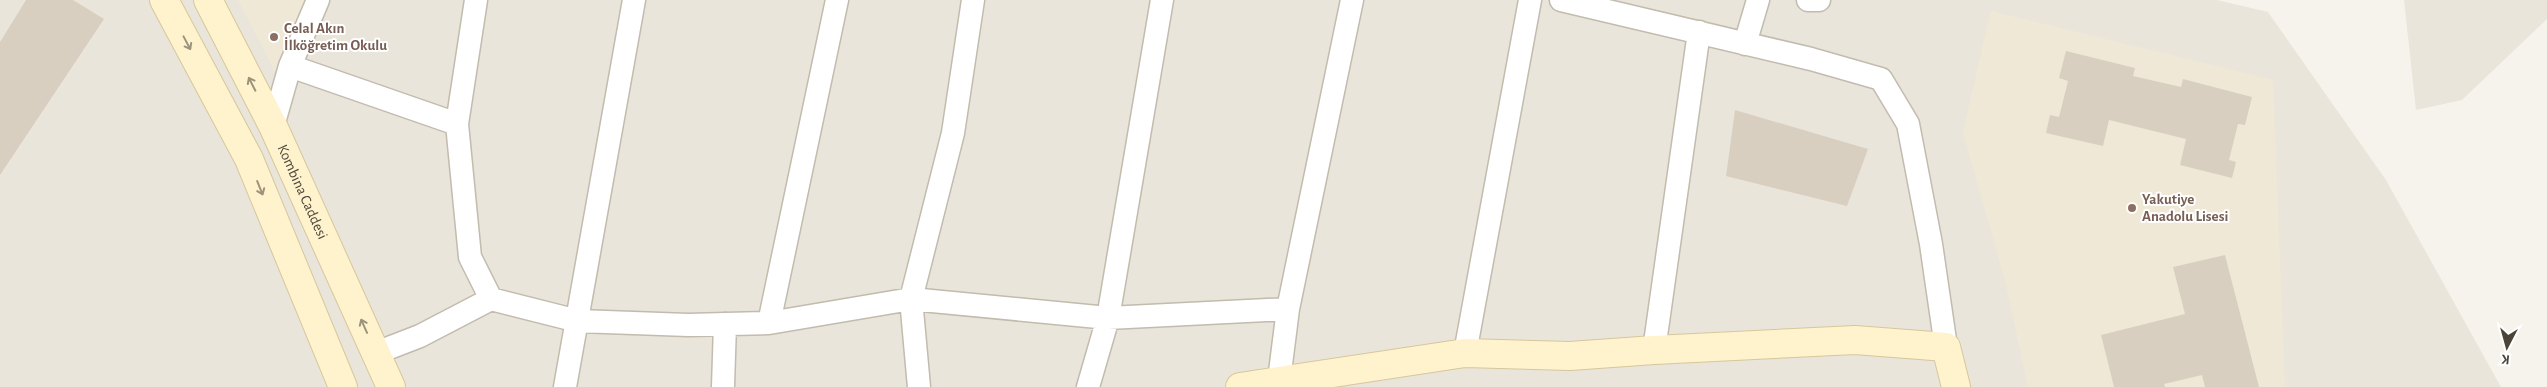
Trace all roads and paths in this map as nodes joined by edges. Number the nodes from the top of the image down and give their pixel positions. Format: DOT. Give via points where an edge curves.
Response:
graph roads {
  1 [pos="164,0"];
  2 [pos="208,0"];
  3 [pos="318,0"];
  4 [pos="476,0"];
  5 [pos="634,0"];
  6 [pos="837,0"];
  7 [pos="972,0"];
  8 [pos="1162,0"];
  9 [pos="1352,0"];
  10 [pos="1530,0"];
  11 [pos="1560,0"];
  12 [pos="1758,0"];
  13 [pos="1808,0"];
  14 [pos="1819,0"];
  15 [pos="1699,32"];
  16 [pos="1745,44"];
  17 [pos="290,66"];
  18 [pos="457,124"];
  19 [pos="273,126"];
  20 [pos="491,299"];
  21 [pos="911,299"];
  22 [pos="1288,309"];
  23 [pos="1108,318"];
  24 [pos="578,321"];
  25 [pos="768,323"];
  26 [pos="725,324"];
  27 [pos="1946,347"];
  28 [pos="1654,350"];
  29 [pos="376,353"];
  30 [pos="1465,353"];
  31 [pos="1279,380"];
  32 [pos="343,387"];
  33 [pos="391,387"];
  34 [pos="566,387"];
  35 [pos="723,387"];
  36 [pos="919,387"];
  37 [pos="1088,387"];
  38 [pos="1240,387"];
  39 [pos="1956,387"];
  1 -- 32 [label="main road, one-way" via="249,159"];
  19 -- 2 [label="main road, Kombina Caddesi, one-way"];
  3 -- 17 [label="street"];
  4 -- 18 [label="street"];
  5 -- 24 [label="street"];
  6 -- 25 [label="street"];
  7 -- 21 [label="street" via="953,133"];
  8 -- 23 [label="street"];
  9 -- 22 [label="street"];
  10 -- 30 [label="street"];
  11 -- 15 [label="street"];
  12 -- 16 [label="street"];
  13 -- 14 [label="street"];
  15 -- 16 [label="street"];
  15 -- 28 [label="street"];
  16 -- 27 [label="street" via="1881,79 1908,124 1931,244"];
  17 -- 18 [label="street"];
  17 -- 19 [label="street"];
  18 -- 20 [label="street" via="470,257"];
  29 -- 19 [label="main road, Kombina Caddesi, one-way"];
  20 -- 24 [label="street"];
  20 -- 29 [label="street" via="420,336"];
  21 -- 23 [label="street"];
  21 -- 25 [label="street"];
  21 -- 36 [label="street"];
  22 -- 23 [label="street"];
  22 -- 31 [label="street"];
  23 -- 37 [label="street"];
  24 -- 26 [label="street"];
  24 -- 34 [label="street"];
  25 -- 26 [label="street"];
  26 -- 35 [label="street"];
  27 -- 28 [label="main road" via="1855,340"];
  27 -- 39 [label="main road"];
  28 -- 30 [label="main road" via="1570,356"];
  29 -- 33 [label="main road, Kombina Caddesi"];
  30 -- 31 [label="main road"];
  31 -- 38 [label="main road"];
}
